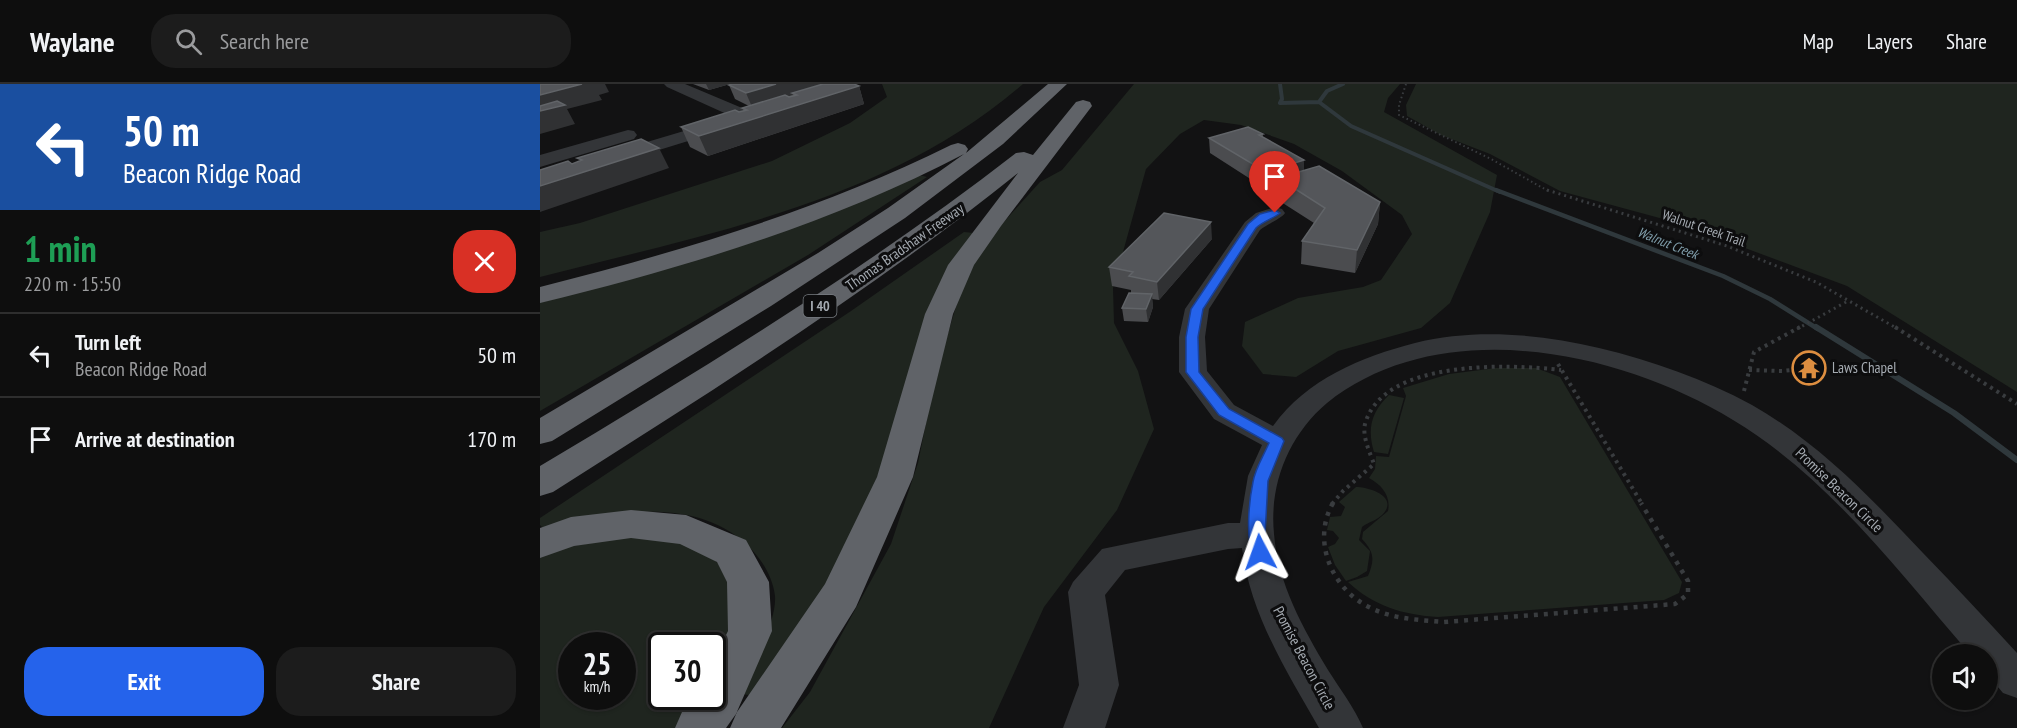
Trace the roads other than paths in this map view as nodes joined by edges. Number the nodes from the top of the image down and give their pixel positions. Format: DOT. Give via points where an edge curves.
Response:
graph roads {
  1 [pos="672,84"];
  2 [pos="1073,92"];
  3 [pos="729,93"];
  4 [pos="708,99"];
  5 [pos="627,135"];
  6 [pos="540,161"];
  7 [pos="595,164"];
  8 [pos="1275,213"];
  9 [pos="540,295"];
  10 [pos="540,433"];
  11 [pos="1277,441"];
  12 [pos="540,483"];
  13 [pos="1257,535"];
  14 [pos="540,543"];
  15 [pos="2017,680"];
  16 [pos="699,728"];
  17 [pos="754,728"];
  18 [pos="1084,728"];
  19 [pos="1342,728"];
  1 -- 4 [label="street"];
  2 -- 9 [label="highway" via="918,171 859,196 755,235"];
  2 -- 10 [label="highway, Thomas Bradshaw Freeway / I 40" via="1016,124 881,225"];
  2 -- 12 [label="highway, Thomas Bradshaw Freeway / I 40" via="1047,140 901,253"];
  2 -- 17 [label="highway" via="961,265 939,314 895,477 841,595"];
  3 -- 4 [label="street"];
  4 -- 7 [label="street" via="753,115"];
  5 -- 6 [label="street"];
  8 -- 11 [label="street" via="1263,216 1252,226 1197,309 1192,337 1193,372 1224,412"];
  11 -- 13 [label="street, Promise Beacon Circle" via="1260,481"];
  11 -- 15 [label="street, Promise Beacon Circle" via="1299,412 1326,389 1400,354 1444,346 1518,344 1562,348 1624,362 1669,377 1750,416 1820,468"];
  13 -- 18 [label="street" via="1228,536 1114,559 1086,592 1099,685"];
  13 -- 19 [label="street, Promise Beacon Circle" via="1266,587 1301,659"];
  14 -- 16 [label="highway" via="572,532 631,524 686,530 732,550 748,582 750,631 719,699"];
}
